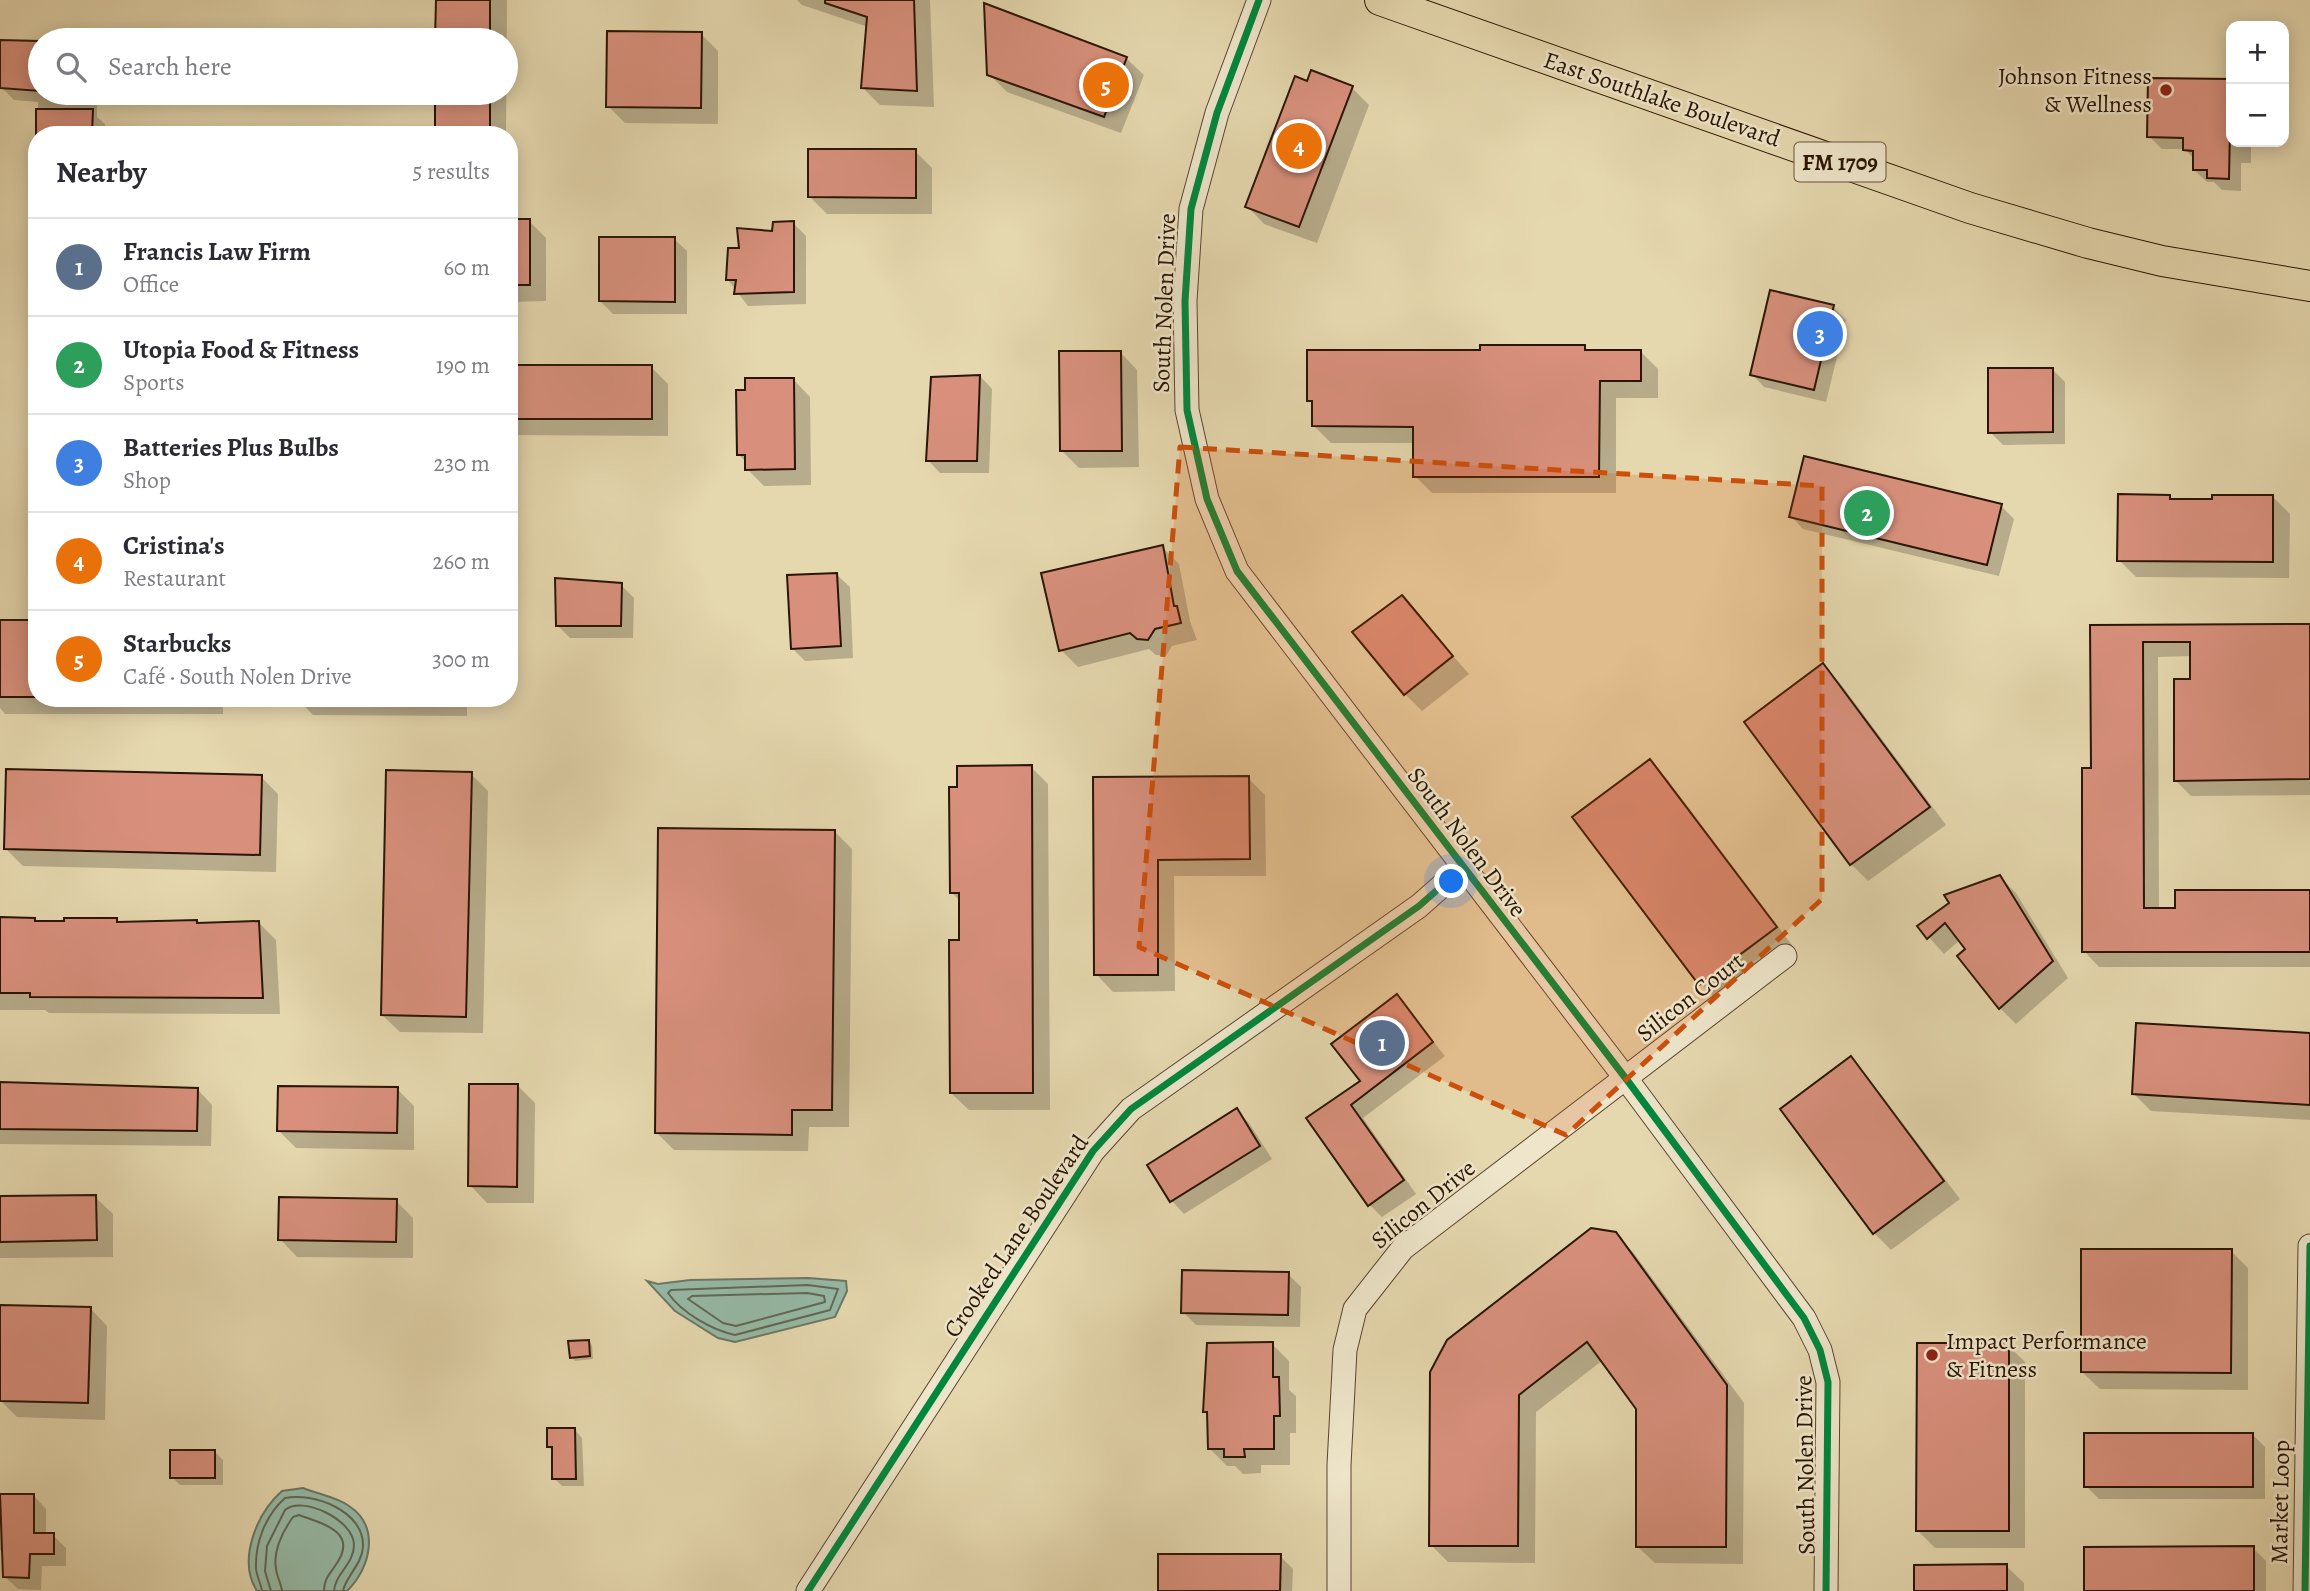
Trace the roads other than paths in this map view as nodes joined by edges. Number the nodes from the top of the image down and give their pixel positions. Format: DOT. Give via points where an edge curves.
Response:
graph roads {
  1 [pos="1259,0"];
  2 [pos="1380,0"];
  3 [pos="2310,286"];
  4 [pos="1462,868"];
  5 [pos="1785,956"];
  6 [pos="1627,1080"];
  7 [pos="2310,1246"];
  8 [pos="808,1591"];
  9 [pos="1339,1591"];
  10 [pos="1826,1591"];
  11 [pos="2305,1591"];
  1 -- 4 [label="street, South Nolen Drive" via="1217,113 1191,209 1185,302 1187,410 1207,499 1237,571"];
  2 -- 3 [label="main road, East Southlake Boulevard / FM 1709" via="1970,208 2174,263"];
  4 -- 6 [label="street, South Nolen Drive"];
  4 -- 8 [label="street, Crooked Lane Boulevard" via="1400,920 1131,1109 1093,1151"];
  5 -- 6 [label="street, Silicon Court"];
  6 -- 9 [label="street, Silicon Drive" via="1403,1248 1355,1308 1345,1350"];
  6 -- 10 [label="street, South Nolen Drive" via="1804,1318 1820,1350 1828,1382"];
  7 -- 11 [label="street, Market Loop"];
}
